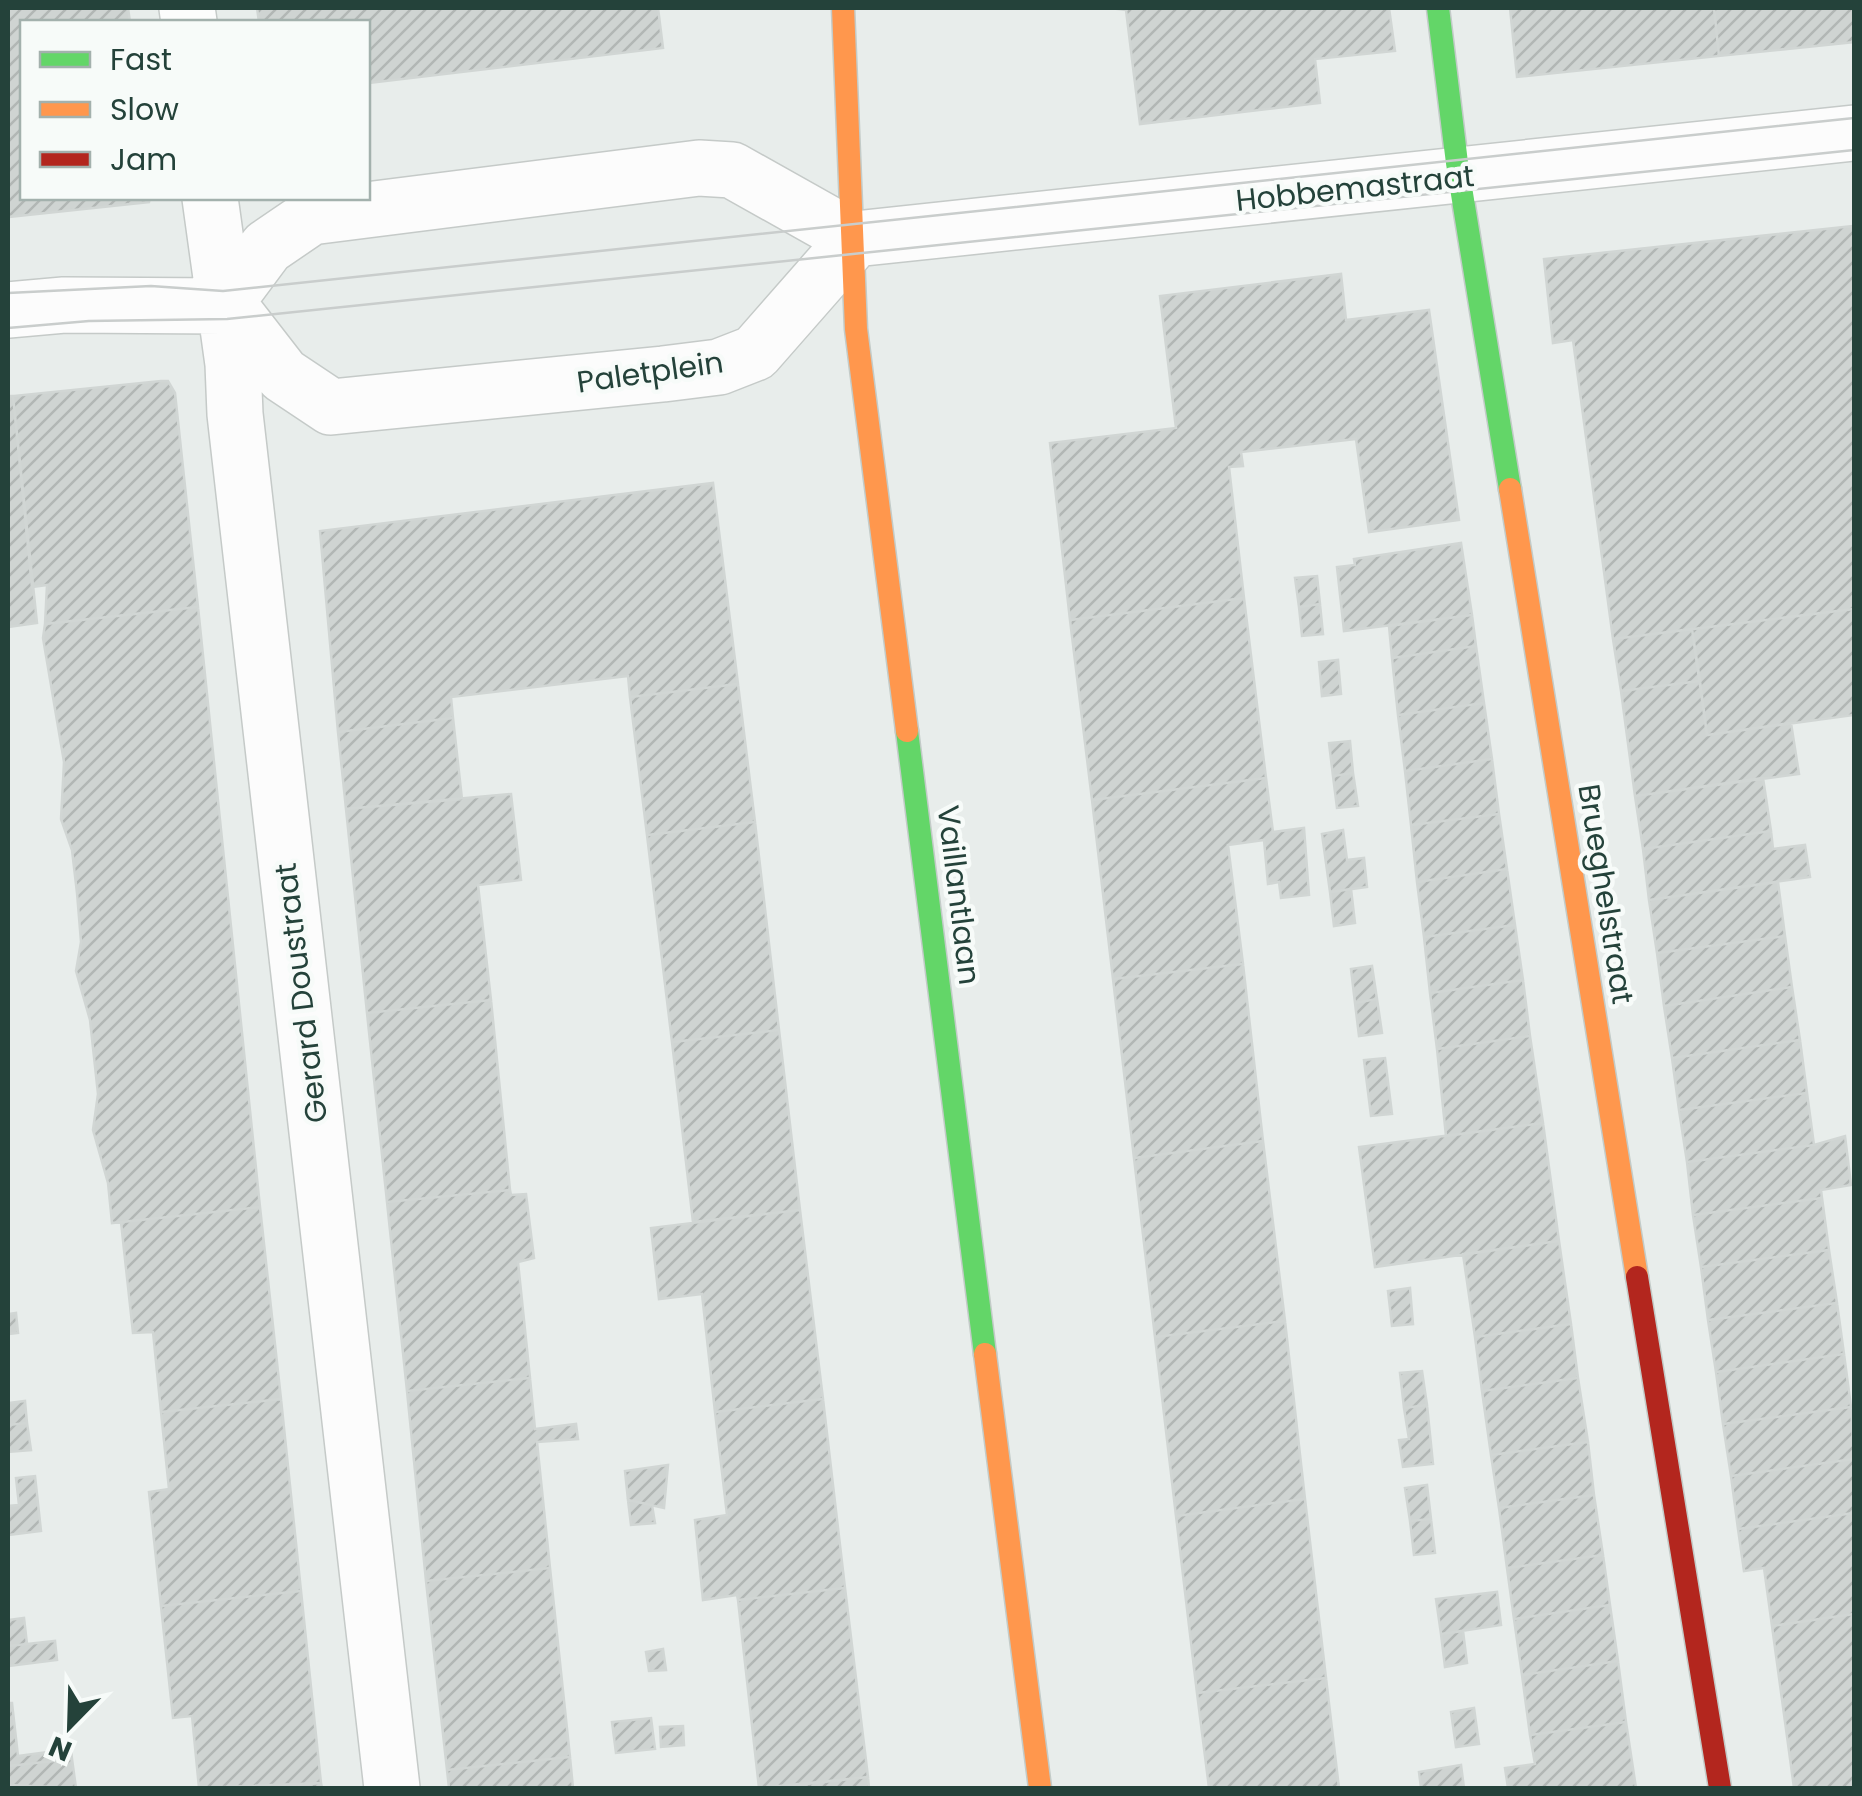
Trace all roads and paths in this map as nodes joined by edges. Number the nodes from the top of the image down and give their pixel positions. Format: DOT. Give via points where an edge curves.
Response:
graph roads {
  1 [pos="843,8"];
  2 [pos="1438,8"];
  3 [pos="1854,134"];
  4 [pos="1460,177"];
  5 [pos="210,200"];
  6 [pos="855,239"];
  7 [pos="223,306"];
  8 [pos="8,310"];
  9 [pos="392,1788"];
  10 [pos="1040,1788"];
  11 [pos="1720,1788"];
  1 -- 6 [label="main road, Vaillantlaan"];
  2 -- 4 [label="main road, Brueghelstraat"];
  3 -- 4 [label="street, Hobbemastraat"];
  4 -- 6 [label="street, Hobbemastraat"];
  4 -- 11 [label="main road, Brueghelstraat"];
  5 -- 7 [label="street, Gerard Doustraat"];
  6 -- 7 [label="street" via="732,170 699,168 312,217 266,246"];
  6 -- 7 [label="street, Paletplein" via="754,353 719,367 663,374 331,407 283,375"];
  6 -- 10 [label="main road, Vaillantlaan" via="868,437"];
  7 -- 8 [label="street"];
  7 -- 9 [label="street, Gerard Doustraat"];
}
